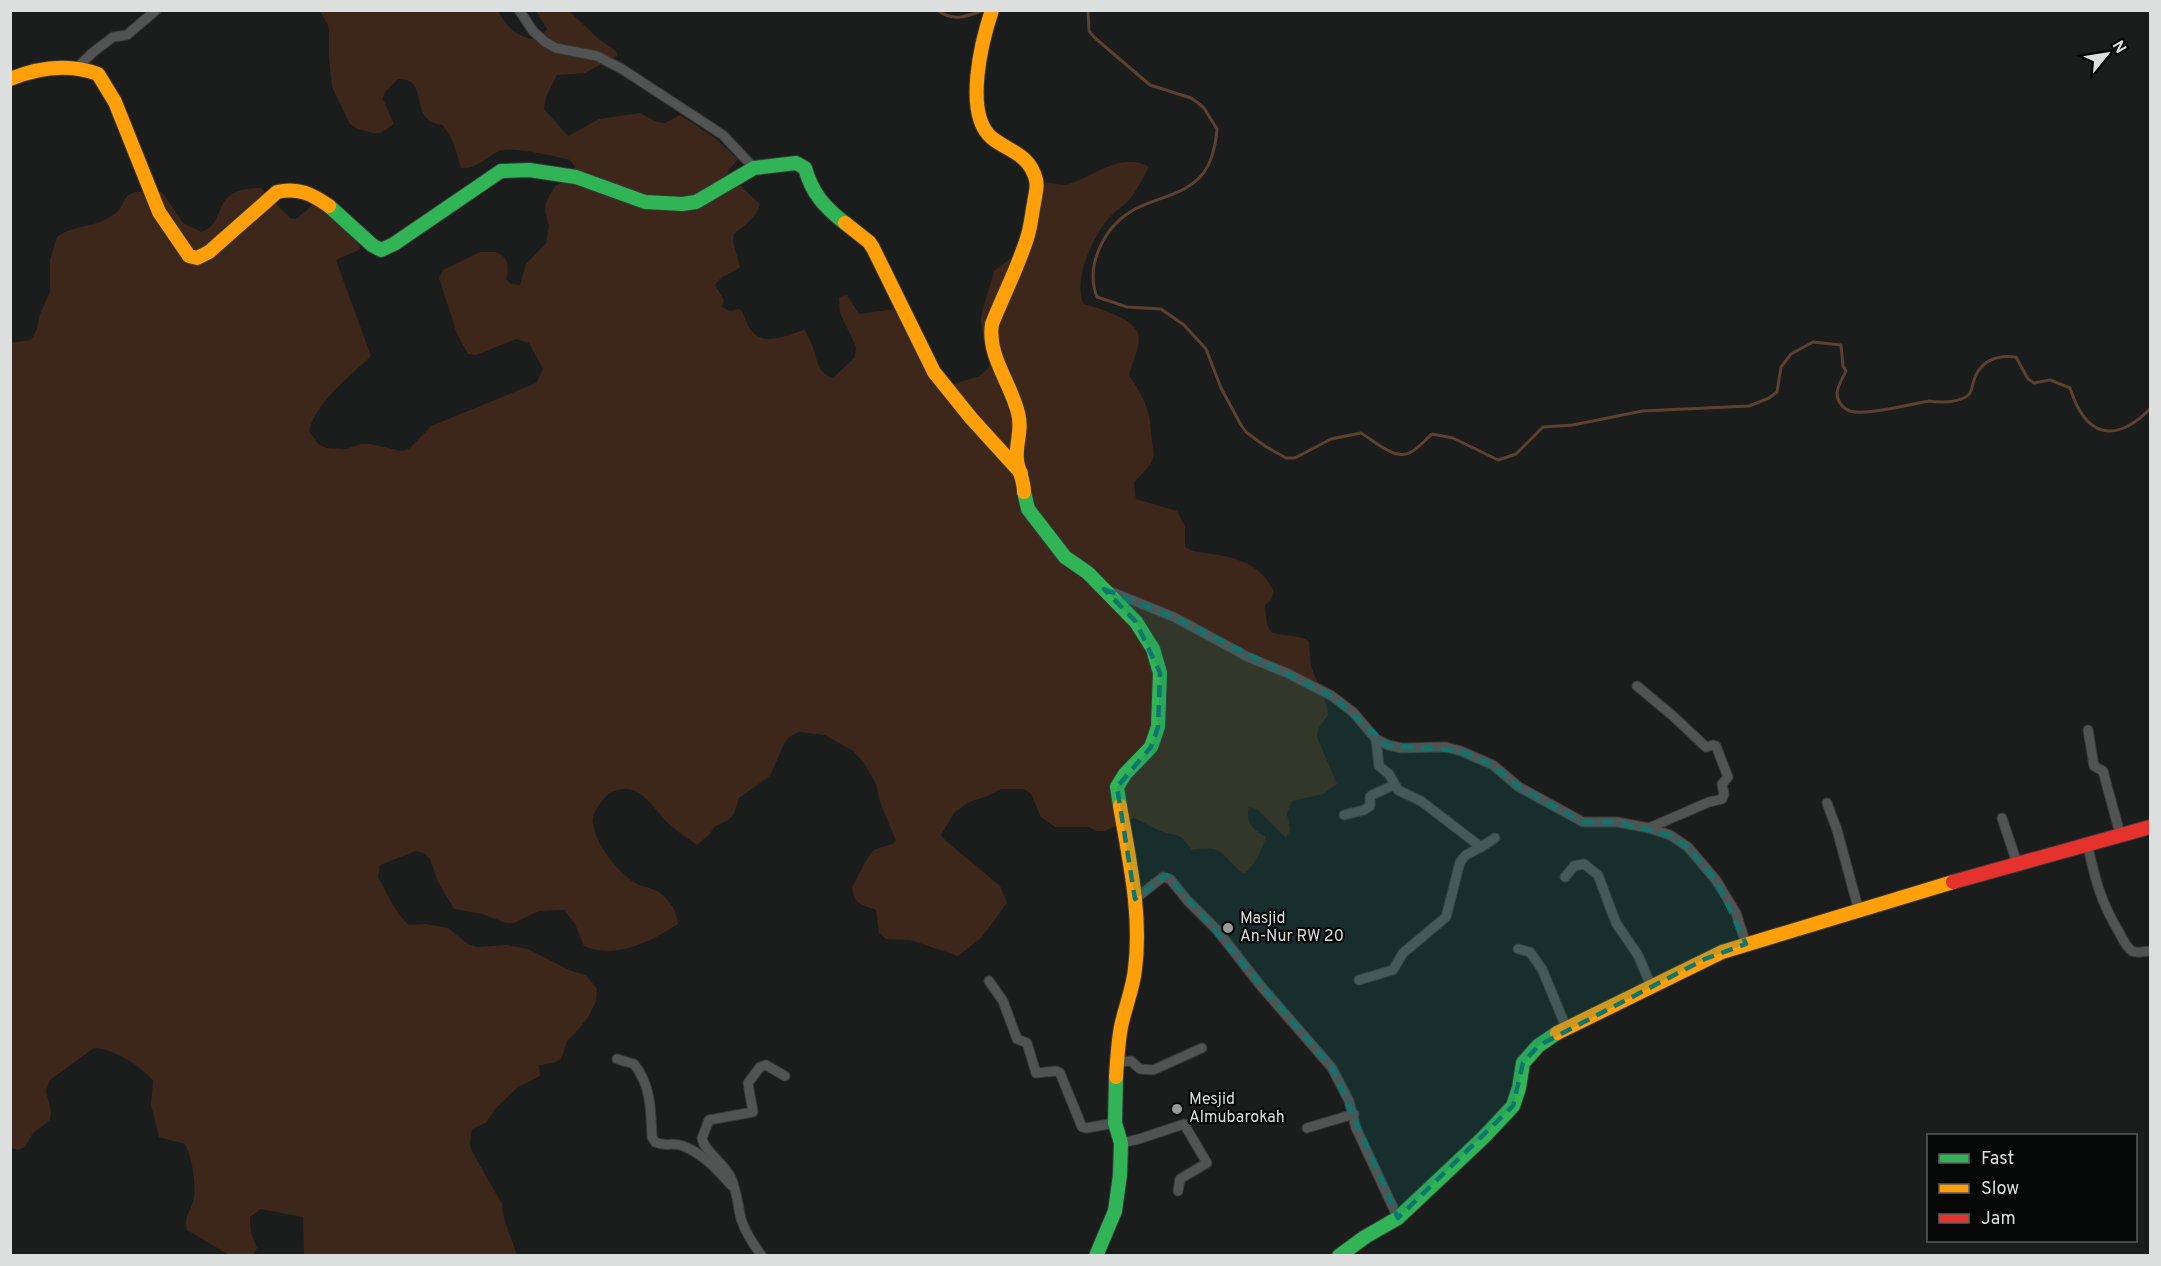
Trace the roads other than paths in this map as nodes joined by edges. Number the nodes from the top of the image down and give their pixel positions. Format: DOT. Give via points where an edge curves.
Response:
graph roads {
  1 [pos="156,10"];
  2 [pos="519,10"];
  3 [pos="992,10"];
  4 [pos="76,69"];
  5 [pos="10,79"];
  6 [pos="754,168"];
  7 [pos="1021,473"];
  8 [pos="1104,589"];
  9 [pos="1637,686"];
  10 [pos="2088,730"];
  11 [pos="1376,738"];
  12 [pos="1394,785"];
  13 [pos="1827,803"];
  14 [pos="1344,815"];
  15 [pos="2002,818"];
  16 [pos="2151,827"];
  17 [pos="1649,828"];
  18 [pos="2120,834"];
  19 [pos="1495,838"];
  20 [pos="2087,843"];
  21 [pos="1481,847"];
  22 [pos="2017,863"];
  23 [pos="1565,877"];
  24 [pos="1135,899"];
  25 [pos="1859,911"];
  26 [pos="1746,944"];
  27 [pos="1518,949"];
  28 [pos="2151,951"];
  29 [pos="1359,980"];
  30 [pos="989,981"];
  31 [pos="1651,986"];
  32 [pos="1566,1027"];
  33 [pos="1202,1048"];
  34 [pos="617,1059"];
  35 [pos="1118,1062"];
  36 [pos="785,1076"];
  37 [pos="1354,1114"];
  38 [pos="1115,1123"];
  39 [pos="1307,1128"];
  40 [pos="1121,1143"];
  41 [pos="734,1188"];
  42 [pos="1179,1191"];
  43 [pos="1398,1218"];
  44 [pos="762,1256"];
  45 [pos="1096,1256"];
  46 [pos="1339,1256"];
  1 -- 4 [label="street" via="127,35 113,37"];
  2 -- 6 [label="street" via="545,42 597,56 622,69 723,135"];
  3 -- 7 [label="street" via="976,85 981,119 993,139 1019,153 1037,183 1028,235 990,337 1018,411 1021,436 1017,460"];
  4 -- 5 [label="street" via="38,69"];
  4 -- 6 [label="street" via="92,71 102,78 159,212 189,256 197,258 286,187 319,198 381,250 501,171 529,170 576,177 645,202 682,204 696,202"];
  6 -- 7 [label="street" via="796,163 803,166 820,201 873,248 934,372"];
  7 -- 8 [label="street" via="1028,509 1044,533 1065,557"];
  8 -- 11 [label="street" via="1174,617 1231,649 1332,696"];
  8 -- 24 [label="street" via="1136,622 1153,649 1160,673 1158,727 1151,747 1117,788"];
  9 -- 17 [label="street" via="1706,747 1716,746 1728,777 1722,784 1722,799"];
  10 -- 18 [label="street" via="2094,766 2103,771"];
  11 -- 12 [label="street" via="1379,766"];
  11 -- 17 [label="street" via="1394,747 1446,747 1477,756 1519,787 1583,822 1617,822"];
  12 -- 14 [label="street" via="1372,795 1370,806 1364,810"];
  12 -- 21 [label="street"];
  13 -- 25 [label="street"];
  15 -- 22 [label="street"];
  16 -- 18 [label="street"];
  17 -- 26 [label="street" via="1679,841 1703,863 1728,898"];
  18 -- 20 [label="street"];
  19 -- 21 [label="street"];
  20 -- 22 [label="street"];
  20 -- 28 [label="street" via="2097,888 2112,921 2133,951"];
  21 -- 29 [label="street" via="1460,862 1446,917 1403,953 1393,970"];
  22 -- 25 [label="street"];
  23 -- 31 [label="street" via="1574,866 1584,864 1598,875 1616,923 1638,955"];
  24 -- 35 [label="street" via="1135,969 1119,1038"];
  24 -- 37 [label="street" via="1163,877 1170,879 1332,1068"];
  25 -- 26 [label="street"];
  26 -- 31 [label="street"];
  27 -- 32 [label="street" via="1530,952 1542,969"];
  30 -- 38 [label="street" via="1003,1001 1017,1039 1027,1043 1036,1073 1060,1073 1081,1126"];
  31 -- 32 [label="street"];
  32 -- 43 [label="street" via="1538,1046 1523,1063 1513,1106"];
  33 -- 35 [label="street" via="1153,1070 1139,1069 1131,1061"];
  34 -- 41 [label="street" via="634,1064 645,1083 655,1142 686,1147 710,1163"];
  35 -- 38 [label="street"];
  36 -- 41 [label="street" via="762,1065 748,1083 753,1112 708,1122 702,1142 727,1171"];
  37 -- 39 [label="street"];
  37 -- 43 [label="street" via="1356,1128"];
  38 -- 40 [label="street"];
  40 -- 42 [label="street" via="1185,1124 1207,1163 1180,1179"];
  40 -- 45 [label="street" via="1114,1211"];
  41 -- 44 [label="street" via="742,1222"];
  43 -- 46 [label="street"];
}
